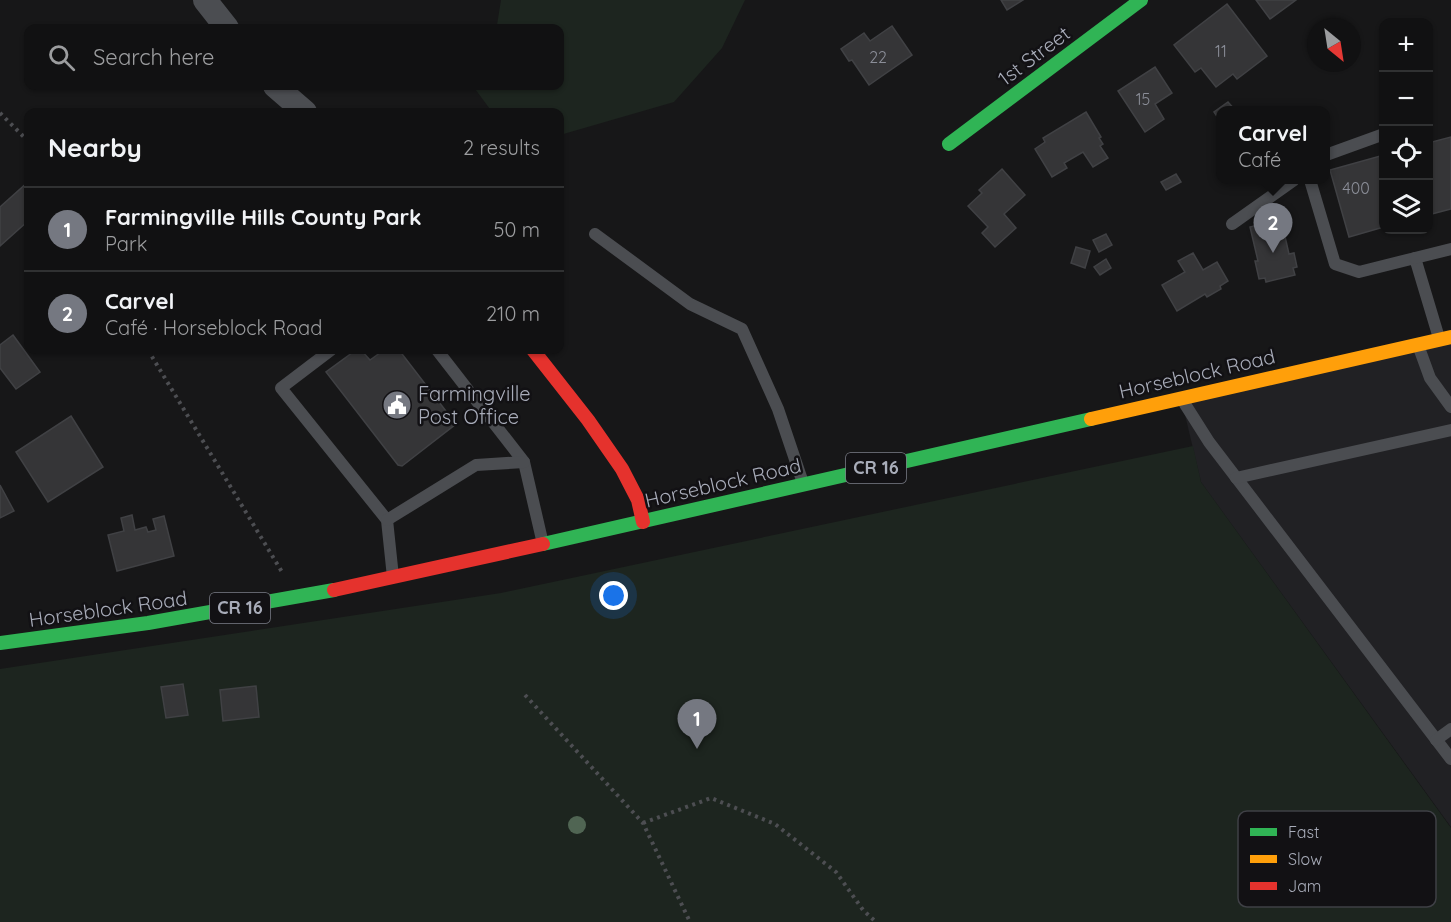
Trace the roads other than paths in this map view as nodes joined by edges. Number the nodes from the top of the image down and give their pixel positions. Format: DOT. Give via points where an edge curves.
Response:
graph roads {
  1 [pos="205,0"];
  2 [pos="1141,0"];
  3 [pos="224,24"];
  4 [pos="280,90"];
  5 [pos="300,108"];
  6 [pos="1379,135"];
  7 [pos="949,144"];
  8 [pos="1330,154"];
  9 [pos="1288,184"];
  10 [pos="1311,184"];
  11 [pos="1232,224"];
  12 [pos="595,234"];
  13 [pos="1451,249"];
  14 [pos="1415,258"];
  15 [pos="1445,338"];
  16 [pos="1418,344"];
  17 [pos="326,354"];
  18 [pos="439,354"];
  19 [pos="536,354"];
  20 [pos="1181,398"];
  21 [pos="1451,407"];
  22 [pos="1451,430"];
  23 [pos="524,462"];
  24 [pos="1236,477"];
  25 [pos="804,485"];
  26 [pos="387,520"];
  27 [pos="643,522"];
  28 [pos="543,545"];
  29 [pos="393,578"];
  30 [pos="0,643"];
  31 [pos="1451,729"];
  32 [pos="1436,740"];
  33 [pos="1451,759"];
  1 -- 3 [label="street"];
  2 -- 7 [label="main road, 1st Street"];
  4 -- 5 [label="street"];
  6 -- 8 [label="lane"];
  9 -- 11 [label="lane"];
  10 -- 14 [label="lane" via="1335,264 1359,272"];
  12 -- 25 [label="lane" via="690,304 742,329 778,409"];
  13 -- 14 [label="lane"];
  14 -- 15 [label="lane"];
  15 -- 16 [label="main road, Horseblock Road / CR 16"];
  16 -- 20 [label="main road, Horseblock Road / CR 16"];
  16 -- 21 [label="lane" via="1430,378"];
  17 -- 26 [label="lane" via="281,388"];
  18 -- 23 [label="lane"];
  19 -- 27 [label="main road" via="622,469 638,500"];
  20 -- 24 [label="lane"];
  20 -- 25 [label="main road, Horseblock Road / CR 16"];
  22 -- 24 [label="lane"];
  23 -- 26 [label="lane" via="476,465"];
  23 -- 28 [label="lane"];
  24 -- 32 [label="lane"];
  25 -- 27 [label="main road, Horseblock Road / CR 16"];
  26 -- 29 [label="lane"];
  27 -- 28 [label="main road, Horseblock Road / CR 16"];
  28 -- 29 [label="main road, Horseblock Road / CR 16"];
  29 -- 30 [label="main road, Horseblock Road / CR 16" via="115,629"];
  31 -- 32 [label="lane"];
  32 -- 33 [label="lane"];
}
